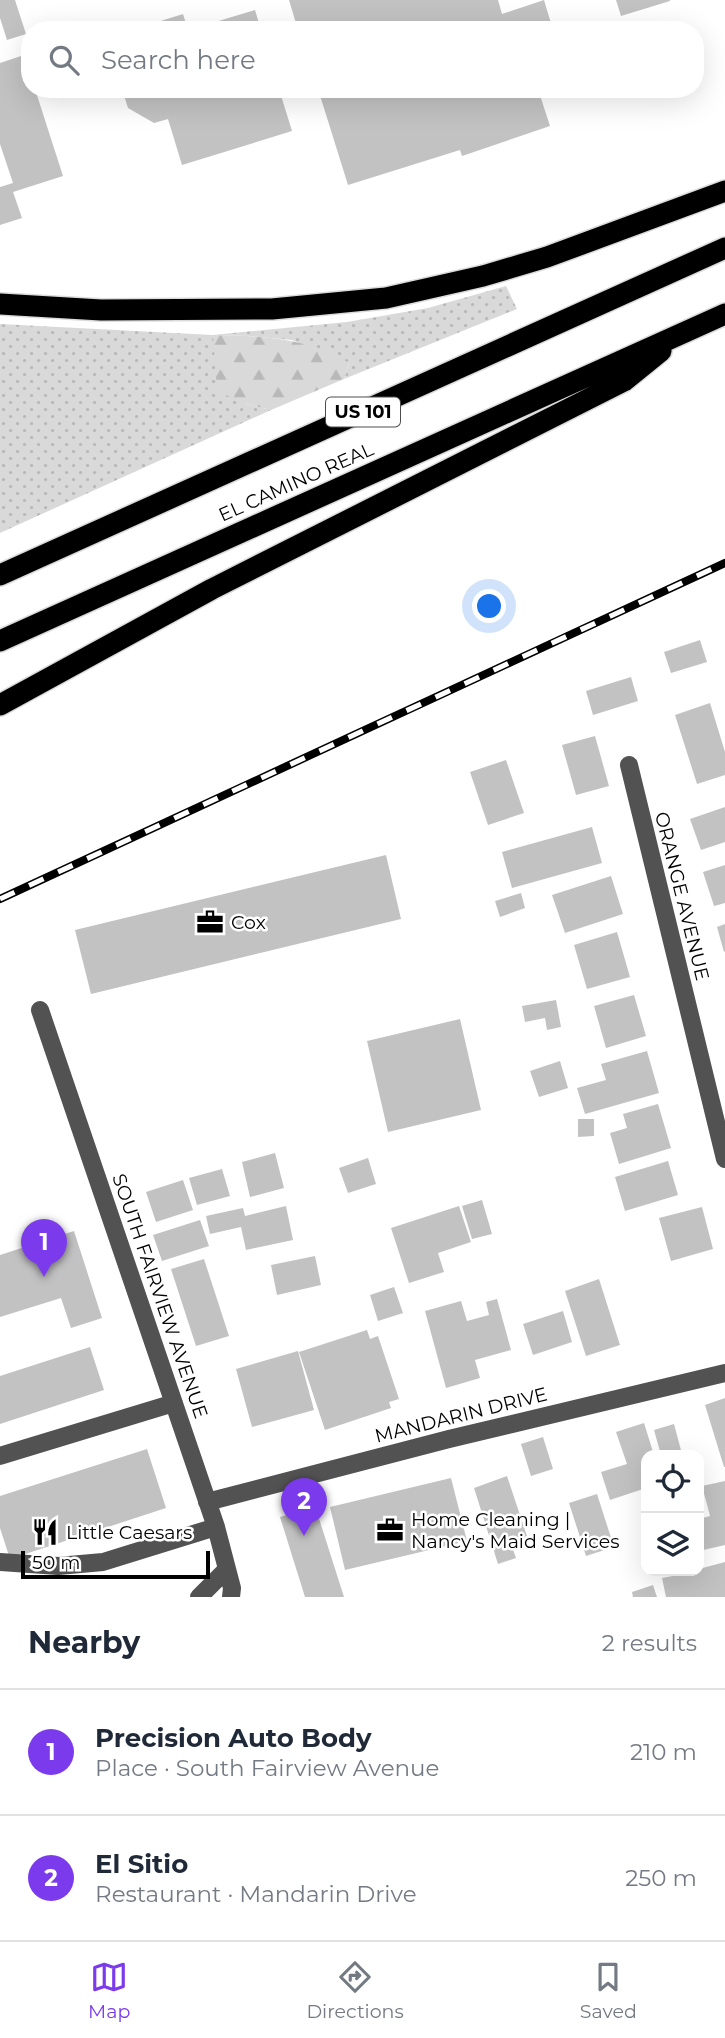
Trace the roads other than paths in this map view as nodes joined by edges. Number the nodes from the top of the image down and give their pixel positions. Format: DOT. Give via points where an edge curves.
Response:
graph roads {
  1 [pos="725,191"];
  2 [pos="725,248"];
  3 [pos="0,290"];
  4 [pos="0,304"];
  5 [pos="202,310"];
  6 [pos="725,314"];
  7 [pos="685,332"];
  8 [pos="0,575"];
  9 [pos="0,641"];
  10 [pos="0,705"];
  11 [pos="629,765"];
  12 [pos="40,1010"];
  13 [pos="725,1159"];
  14 [pos="725,1373"];
  15 [pos="174,1403"];
  16 [pos="0,1456"];
  17 [pos="207,1502"];
  18 [pos="216,1527"];
  19 [pos="0,1562"];
  20 [pos="226,1570"];
  21 [pos="234,1594"];
  22 [pos="199,1597"];
  1 -- 5 [label="highway" via="547,257 421,292 335,305"];
  2 -- 8 [label="highway, EL CAMINO REAL / US 101"];
  3 -- 5 [label="highway"];
  4 -- 5 [label="highway"];
  6 -- 7 [label="highway, EL CAMINO REAL"];
  7 -- 9 [label="highway, EL CAMINO REAL"];
  7 -- 10 [label="highway" via="624,382 212,589"];
  11 -- 13 [label="street, ORANGE AVENUE"];
  12 -- 15 [label="street, SOUTH FAIRVIEW AVENUE"];
  14 -- 17 [label="street, MANDARIN DRIVE"];
  15 -- 16 [label="street"];
  15 -- 17 [label="street, SOUTH FAIRVIEW AVENUE"];
  17 -- 18 [label="street, SOUTH FAIRVIEW AVENUE"];
  18 -- 19 [label="street" via="103,1562 58,1566"];
  18 -- 20 [label="street, SOUTH FAIRVIEW AVENUE"];
  20 -- 21 [label="street, SOUTH FAIRVIEW AVENUE"];
  20 -- 22 [label="street"];
}
